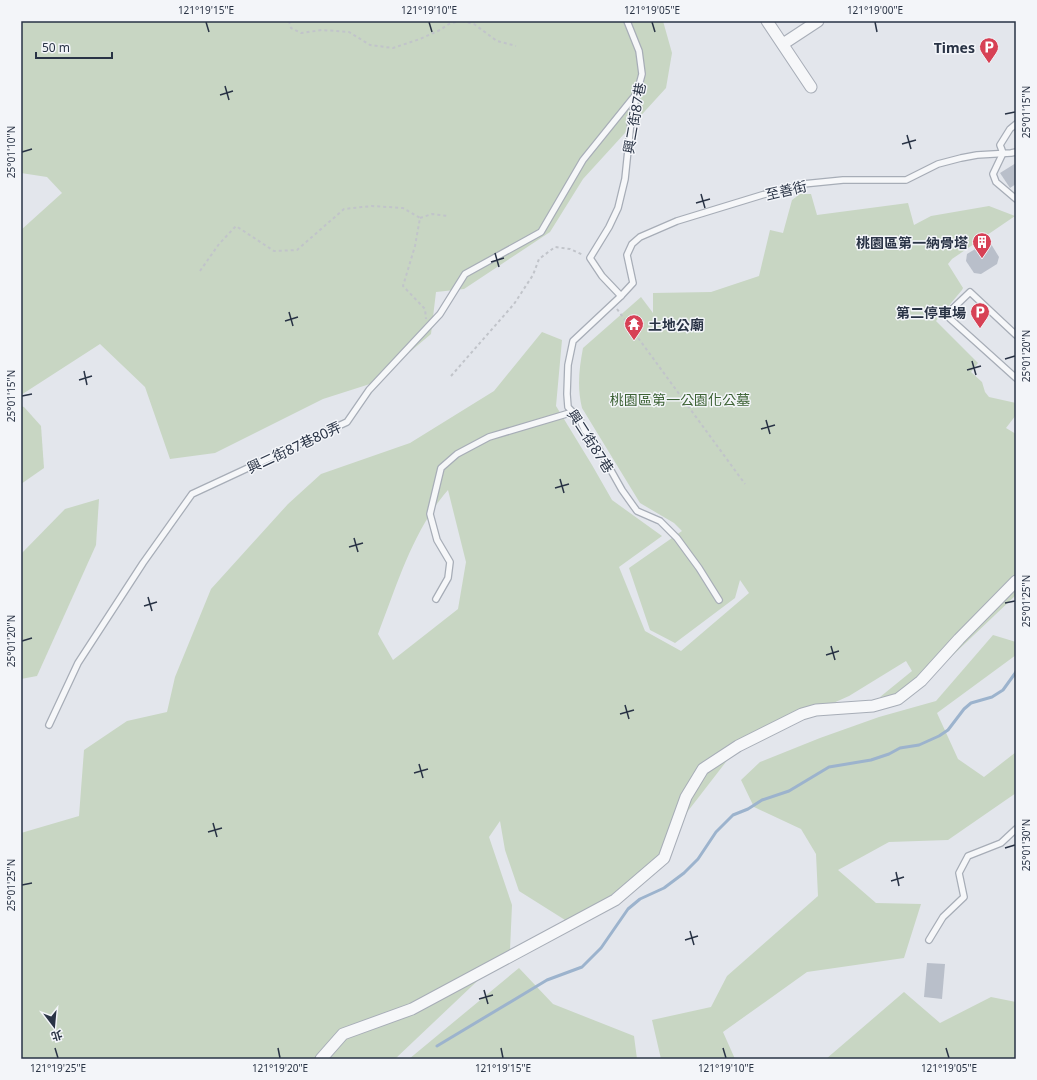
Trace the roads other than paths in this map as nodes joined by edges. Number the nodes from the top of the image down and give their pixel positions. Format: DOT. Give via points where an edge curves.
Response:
graph roads {
  1 [pos="627,21"];
  2 [pos="767,21"];
  3 [pos="818,21"];
  4 [pos="783,44"];
  5 [pos="811,87"];
  6 [pos="637,93"];
  7 [pos="1016,124"];
  8 [pos="1016,152"];
  9 [pos="1003,153"];
  10 [pos="1016,199"];
  11 [pos="621,296"];
  12 [pos="1016,335"];
  13 [pos="1016,378"];
  14 [pos="573,412"];
  15 [pos="1016,581"];
  16 [pos="436,599"];
  17 [pos="719,600"];
  18 [pos="49,725"];
  19 [pos="1016,829"];
  20 [pos="929,940"];
  21 [pos="321,1059"];
  1 -- 6 [label="lane, 興二街87巷" via="639,51 642,74"];
  2 -- 4 [label="street"];
  3 -- 4 [label="street"];
  4 -- 5 [label="street"];
  6 -- 11 [label="lane, 興二街87巷" via="631,121 625,179 618,208 590,258 602,276"];
  6 -- 18 [label="lane, 興二街87巷80弄" via="583,160 541,232 465,274 440,314 369,390 347,422 192,494 142,563 78,663"];
  7 -- 9 [label="lane" via="1000,145"];
  8 -- 9 [label="lane, 至善街"];
  9 -- 10 [label="lane" via="994,174 996,182"];
  9 -- 11 [label="lane, 至善街" via="977,155 938,164 906,180 843,180 803,184 678,221 640,237 632,244 627,255 633,283"];
  11 -- 14 [label="lane, 興二街87巷" via="573,341 568,365 567,394 568,407"];
  12 -- 13 [label="lane" via="970,292 946,315"];
  14 -- 16 [label="lane" via="489,437 457,454 441,468 430,514 437,540 450,562 448,578"];
  14 -- 17 [label="lane, 興二街87巷" via="585,431 596,442 622,490 637,511 660,522 677,538"];
  15 -- 21 [label="street" via="921,681 898,699 873,706 816,710 802,714 738,746 703,769 686,796 664,858 615,900 412,1009 343,1034"];
  19 -- 20 [label="lane" via="1001,843 968,856 959,873 964,898 943,917"];
}
